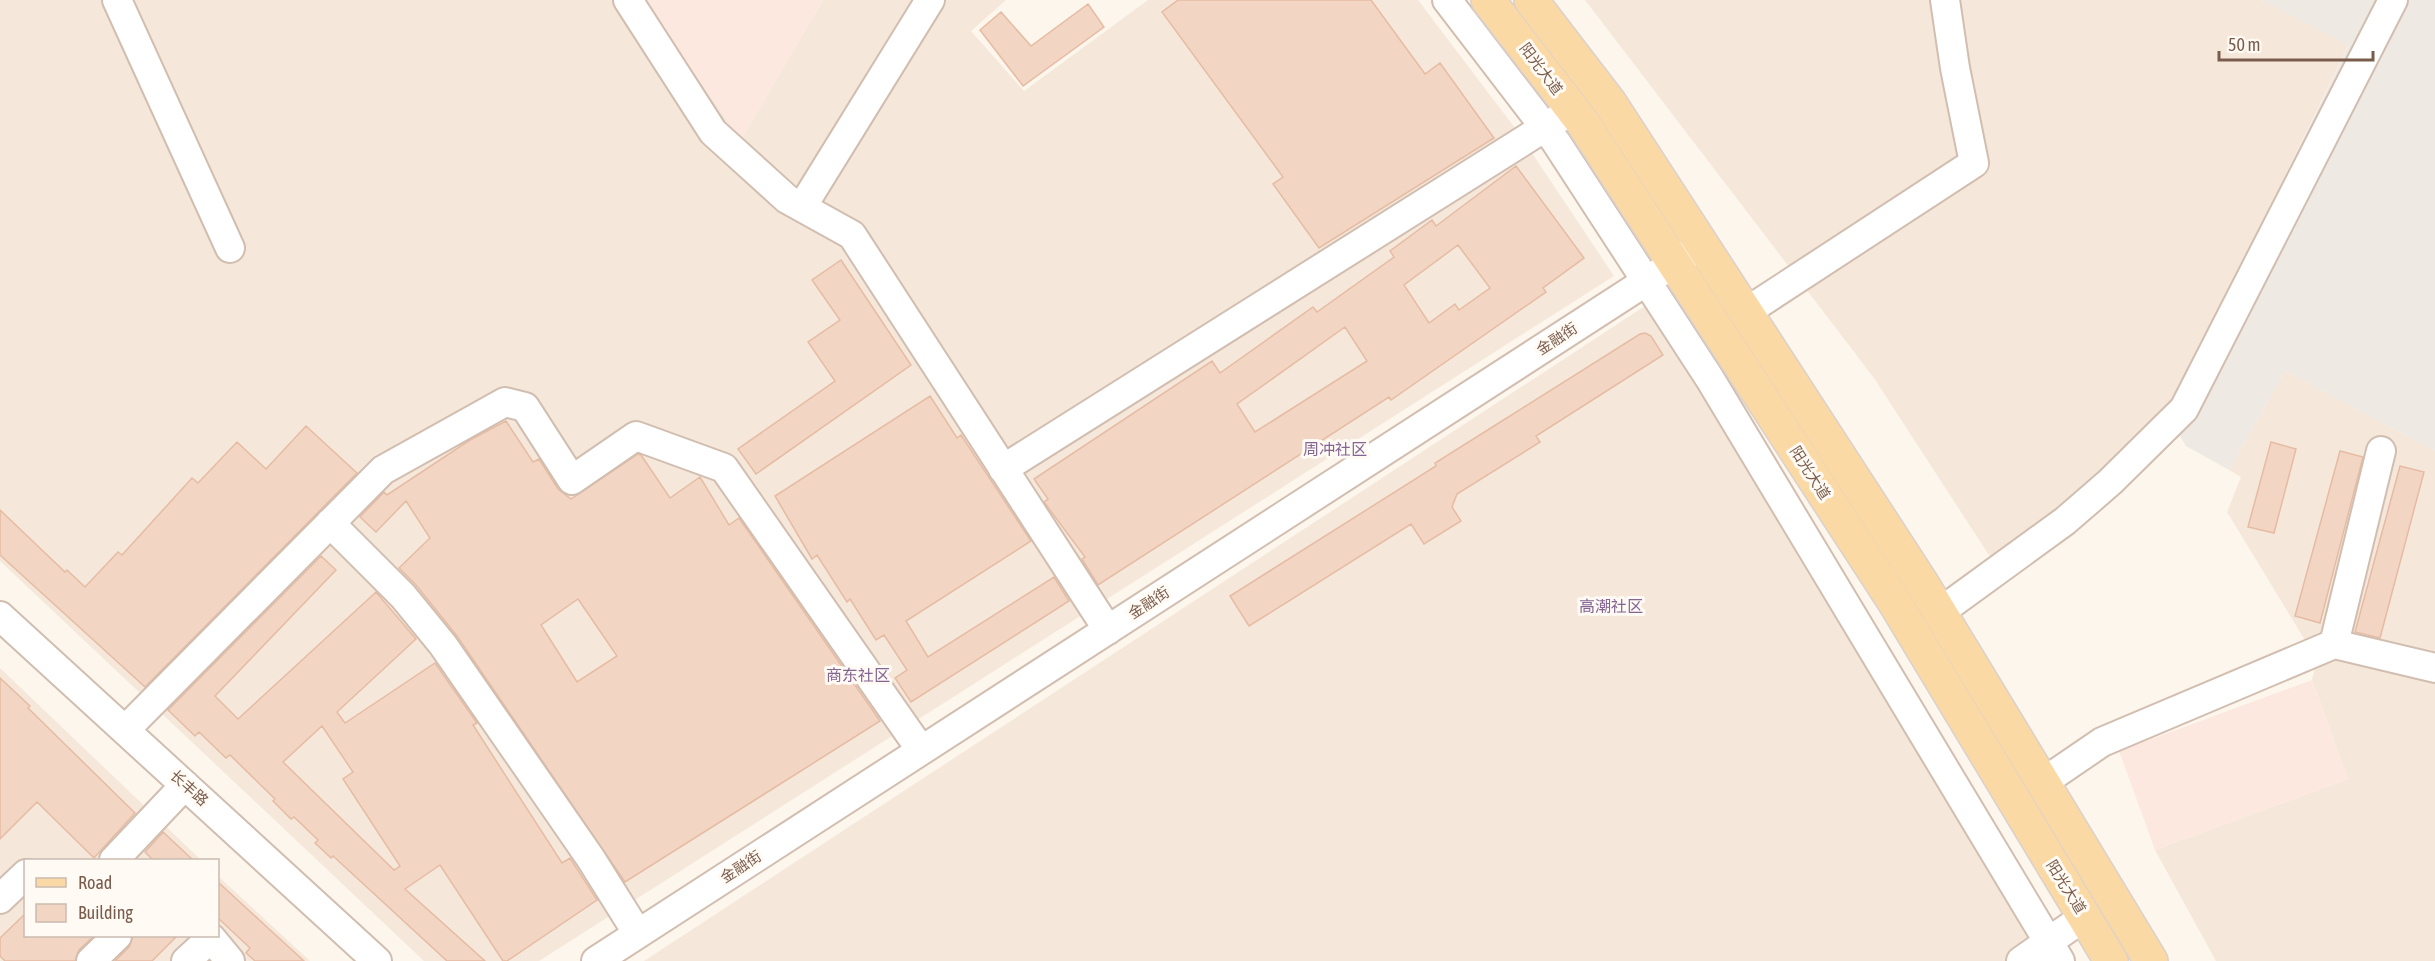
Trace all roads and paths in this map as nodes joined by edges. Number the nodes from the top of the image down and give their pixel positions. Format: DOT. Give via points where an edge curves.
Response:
graph roads {
  1 [pos="117,0"];
  2 [pos="628,0"];
  3 [pos="930,0"];
  4 [pos="1447,0"];
  5 [pos="1488,0"];
  6 [pos="1531,0"];
  7 [pos="1945,0"];
  8 [pos="2393,0"];
  9 [pos="1573,110"];
  10 [pos="1545,127"];
  11 [pos="802,207"];
  12 [pos="1702,245"];
  13 [pos="230,248"];
  14 [pos="1674,263"];
  15 [pos="1646,281"];
  16 [pos="1746,312"];
  17 [pos="2381,450"];
  18 [pos="1003,469"];
  19 [pos="330,523"];
  20 [pos="1940,612"];
  21 [pos="0,616"];
  22 [pos="1108,630"];
  23 [pos="2334,644"];
  24 [pos="2435,668"];
  25 [pos="125,730"];
  26 [pos="921,750"];
  27 [pos="2042,783"];
  28 [pos="184,784"];
  29 [pos="116,859"];
  30 [pos="24,876"];
  31 [pos="0,899"];
  32 [pos="2084,917"];
  33 [pos="638,934"];
  34 [pos="116,937"];
  35 [pos="209,937"];
  36 [pos="2054,951"];
  37 [pos="91,961"];
  38 [pos="186,961"];
  39 [pos="230,961"];
  40 [pos="377,961"];
  41 [pos="596,961"];
  42 [pos="2021,961"];
  43 [pos="2111,961"];
  44 [pos="2151,961"];
  1 -- 13 [label="street"];
  2 -- 11 [label="street" via="713,132"];
  3 -- 11 [label="street"];
  4 -- 10 [label="street"];
  5 -- 9 [label="main road, 阳光大道"];
  6 -- 12 [label="main road" via="1610,103"];
  7 -- 16 [label="street" via="1974,163"];
  8 -- 20 [label="street" via="2184,409 2065,521"];
  9 -- 10 [label="street"];
  9 -- 14 [label="main road, 阳光大道"];
  10 -- 15 [label="street"];
  10 -- 18 [label="street"];
  11 -- 18 [label="street" via="852,235"];
  12 -- 14 [label="street, 金融街"];
  12 -- 16 [label="main road"];
  14 -- 15 [label="street, 金融街"];
  14 -- 32 [label="main road, 阳光大道" via="1894,603"];
  15 -- 22 [label="street, 金融街"];
  15 -- 36 [label="street" via="1710,379"];
  16 -- 20 [label="main road"];
  17 -- 23 [label="street"];
  18 -- 22 [label="street"];
  19 -- 25 [label="street"];
  19 -- 26 [label="street" via="383,470 505,402 525,407 572,480 636,435 724,468"];
  19 -- 33 [label="street" via="403,596 443,645"];
  20 -- 27 [label="main road"];
  21 -- 25 [label="street, 长丰路"];
  22 -- 26 [label="street, 金融街"];
  23 -- 24 [label="street"];
  23 -- 27 [label="street" via="2102,742"];
  25 -- 28 [label="street, 长丰路"];
  26 -- 33 [label="street, 金融街"];
  27 -- 44 [label="main road"];
  28 -- 29 [label="street"];
  28 -- 40 [label="street, 长丰路"];
  30 -- 31 [label="street"];
  32 -- 36 [label="street"];
  32 -- 43 [label="main road, 阳光大道"];
  33 -- 41 [label="street, 金融街"];
  34 -- 37 [label="street"];
  35 -- 38 [label="street"];
  35 -- 39 [label="street"];
  36 -- 42 [label="street"];
}
